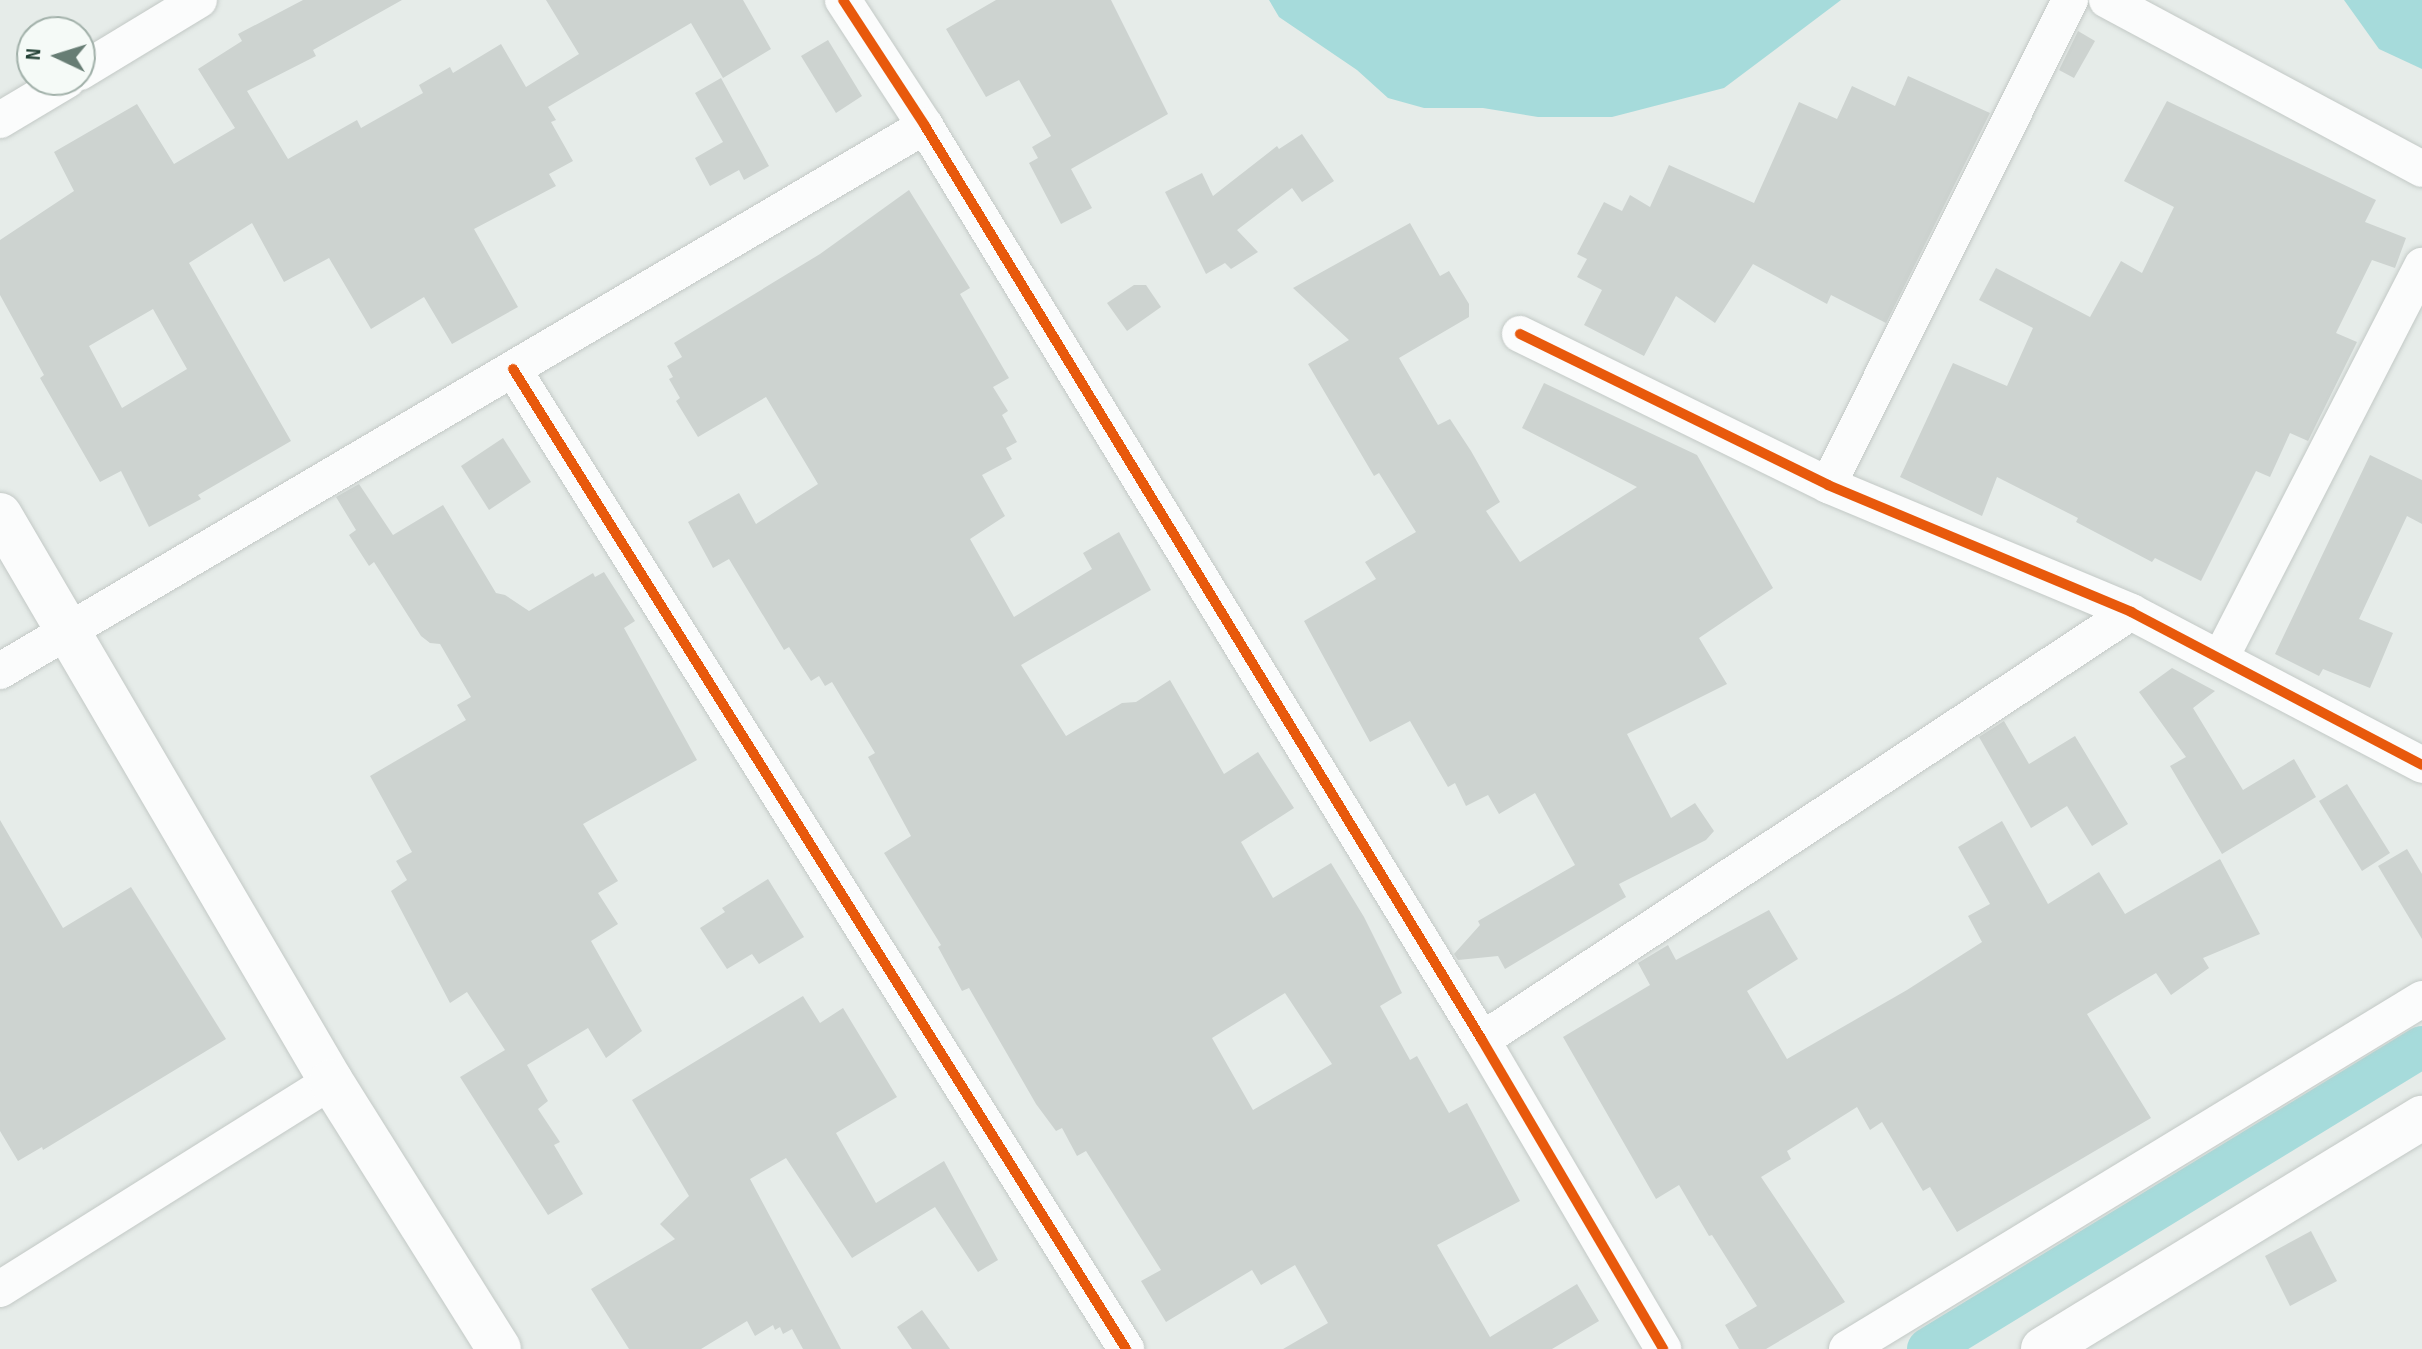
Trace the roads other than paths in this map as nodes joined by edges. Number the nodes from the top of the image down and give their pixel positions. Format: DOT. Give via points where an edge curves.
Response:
graph roads {
  1 [pos="199,0"];
  2 [pos="843,0"];
  3 [pos="2070,0"];
  4 [pos="2107,0"];
  5 [pos="96,62"];
  6 [pos="40,96"];
  7 [pos="0,120"];
  8 [pos="925,126"];
  9 [pos="2422,169"];
  10 [pos="2422,266"];
  11 [pos="1520,334"];
  12 [pos="513,369"];
  13 [pos="1828,485"];
  14 [pos="0,515"];
  15 [pos="2131,612"];
  16 [pos="68,631"];
  17 [pos="2221,657"];
  18 [pos="0,671"];
  19 [pos="2422,765"];
  20 [pos="2422,999"];
  21 [pos="1482,1040"];
  22 [pos="331,1081"];
  23 [pos="2422,1118"];
  24 [pos="0,1289"];
  25 [pos="499,1349"];
  26 [pos="1126,1349"];
  27 [pos="1663,1349"];
  28 [pos="1847,1349"];
  29 [pos="2043,1349"];
  1 -- 5 [label="street"];
  2 -- 8 [label="street"];
  3 -- 13 [label="street"];
  4 -- 9 [label="street"];
  6 -- 7 [label="street"];
  8 -- 12 [label="street"];
  8 -- 21 [label="street"];
  10 -- 17 [label="street"];
  11 -- 13 [label="street"];
  12 -- 16 [label="street"];
  12 -- 26 [label="street"];
  13 -- 15 [label="street"];
  14 -- 16 [label="street"];
  15 -- 17 [label="street"];
  15 -- 21 [label="street"];
  16 -- 18 [label="street"];
  16 -- 22 [label="street"];
  17 -- 19 [label="street"];
  20 -- 28 [label="street"];
  21 -- 27 [label="street"];
  22 -- 24 [label="street"];
  22 -- 25 [label="street"];
  23 -- 29 [label="street"];
}
